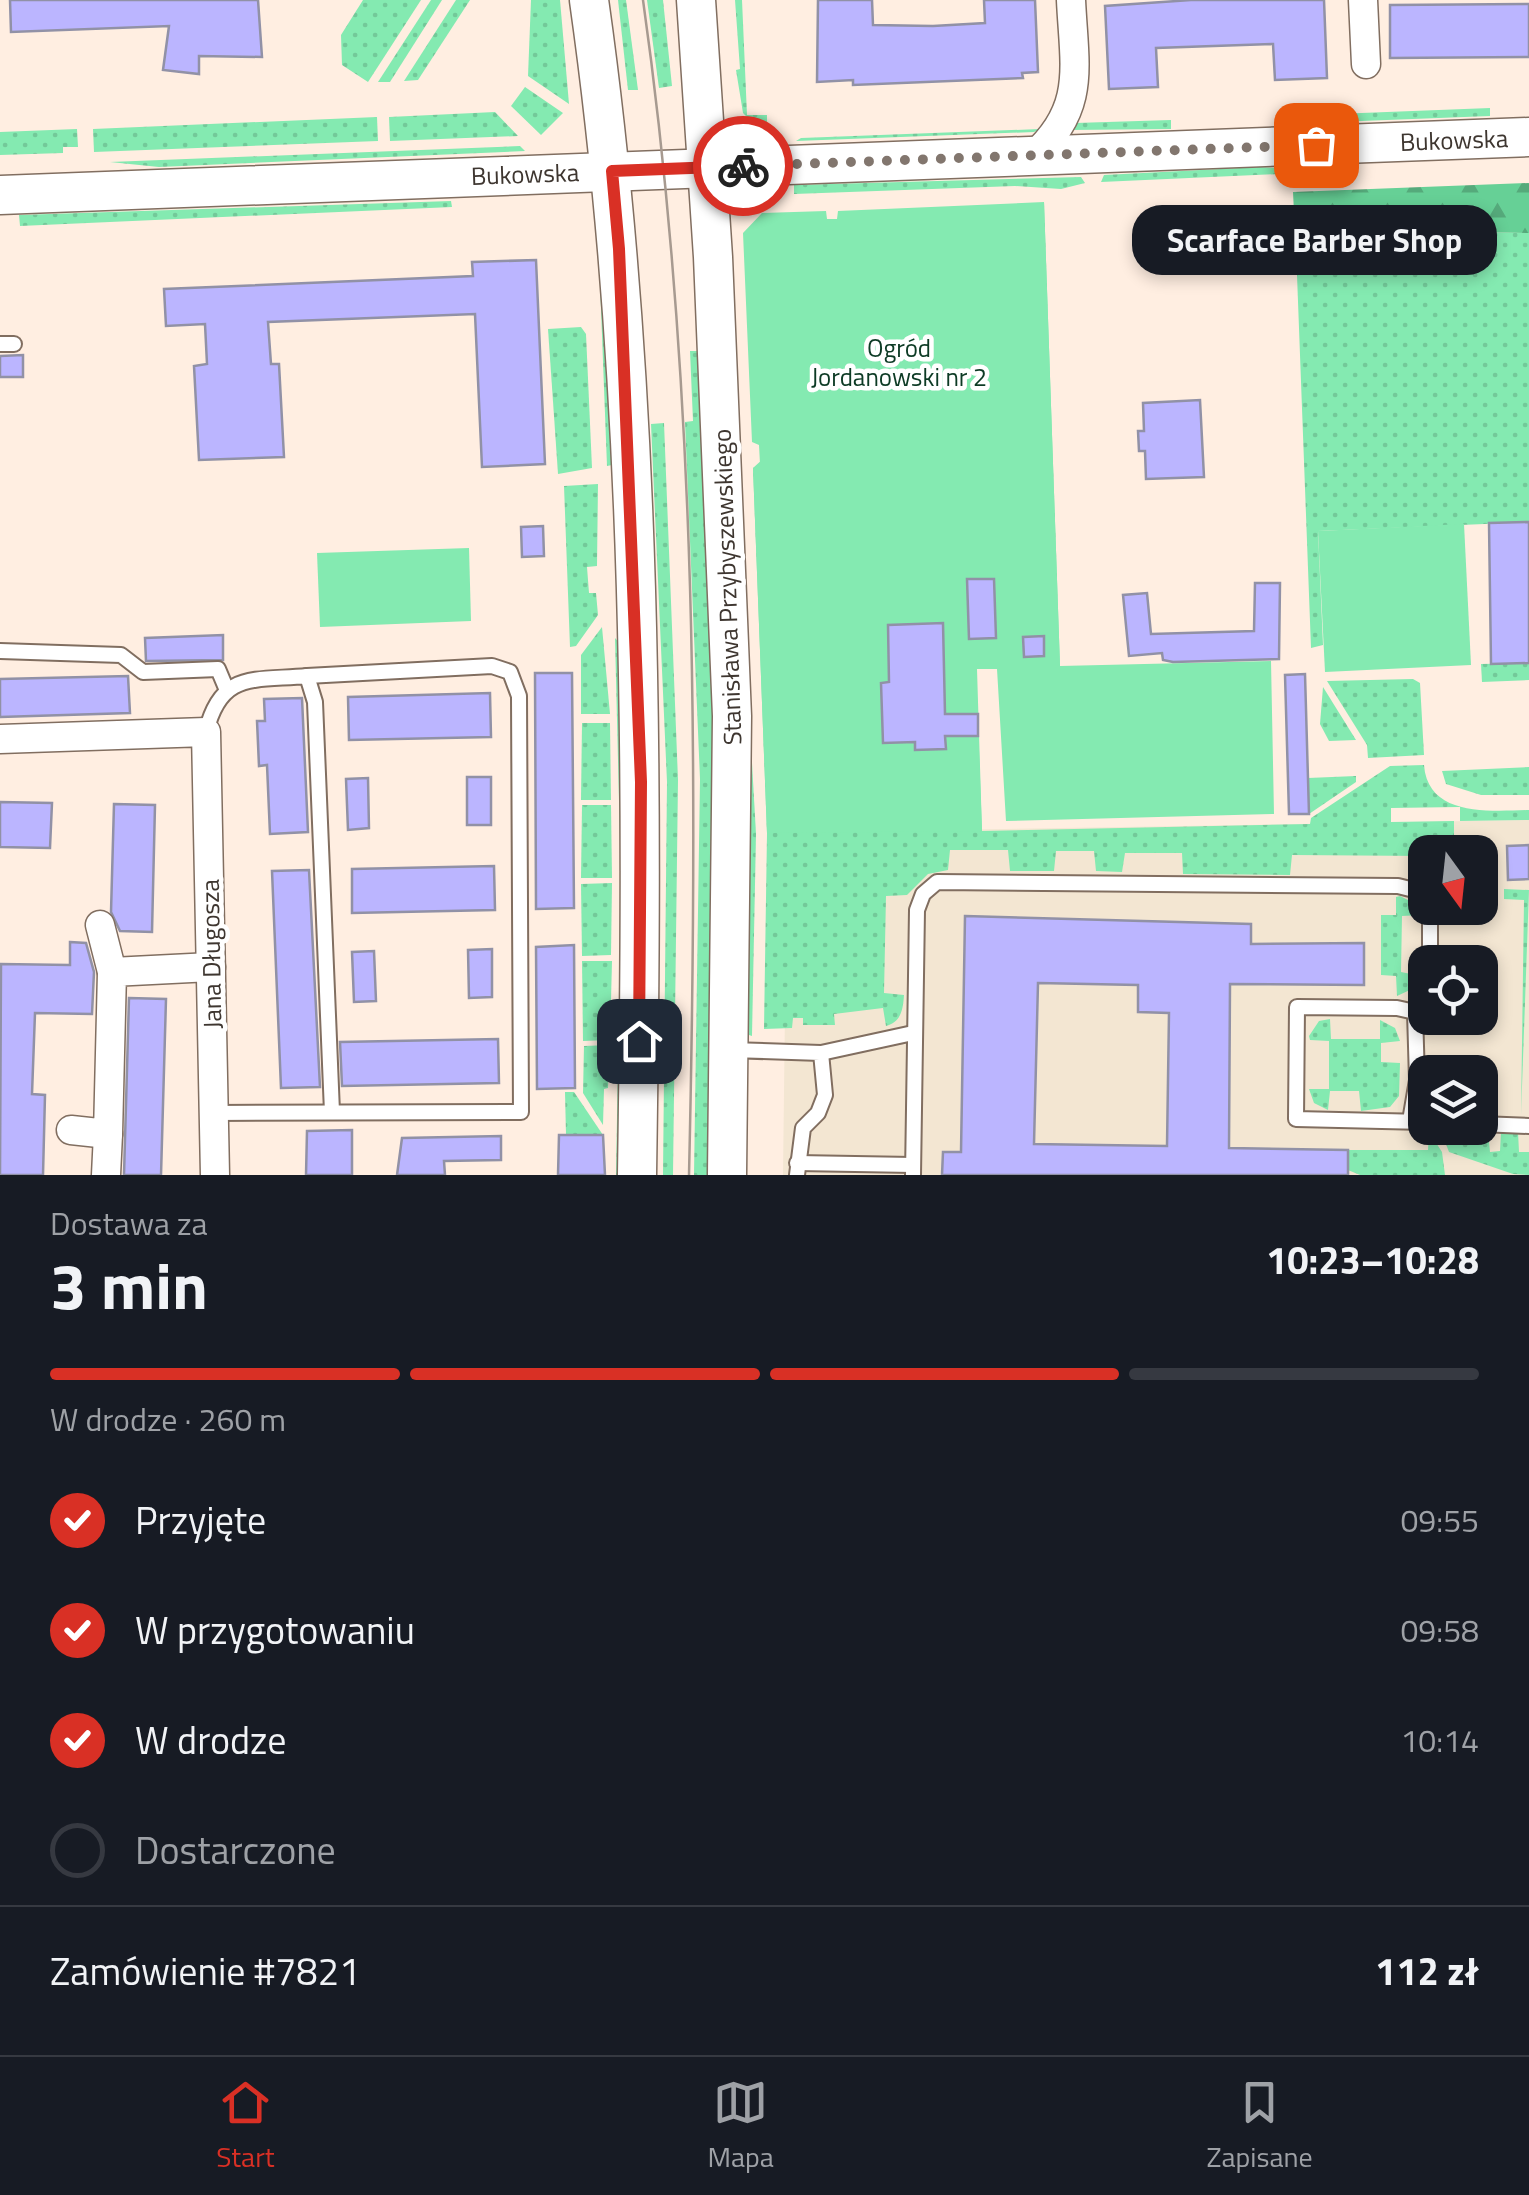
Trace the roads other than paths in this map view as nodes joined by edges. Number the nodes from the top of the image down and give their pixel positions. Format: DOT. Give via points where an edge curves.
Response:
graph roads {
  1 [pos="590,0"];
  2 [pos="696,0"];
  3 [pos="1071,0"];
  4 [pos="1363,0"];
  5 [pos="1366,64"];
  6 [pos="1529,138"];
  7 [pos="1033,156"];
  8 [pos="708,167"];
  9 [pos="612,171"];
  10 [pos="0,195"];
  11 [pos="0,652"];
  12 [pos="307,676"];
  13 [pos="226,688"];
  14 [pos="206,732"];
  15 [pos="0,739"];
  16 [pos="1408,889"];
  17 [pos="100,925"];
  18 [pos="211,966"];
  19 [pos="112,972"];
  20 [pos="1408,1010"];
  21 [pos="914,1033"];
  22 [pos="730,1050"];
  23 [pos="821,1054"];
  24 [pos="332,1112"];
  25 [pos="214,1113"];
  26 [pos="1408,1122"];
  27 [pos="1498,1125"];
  28 [pos="1529,1126"];
  29 [pos="70,1130"];
  30 [pos="108,1134"];
  31 [pos="797,1169"];
  32 [pos="913,1170"];
  33 [pos="106,1175"];
  34 [pos="215,1175"];
  35 [pos="636,1175"];
  36 [pos="728,1175"];
  1 -- 9 [label="main road"];
  2 -- 8 [label="main road, Stanisława Przybyszewskiego"];
  3 -- 7 [label="street" via="1072,102 1056,134"];
  4 -- 5 [label="street"];
  6 -- 7 [label="main road, Bukowska"];
  7 -- 8 [label="main road, Bukowska"];
  8 -- 9 [label="main road, Bukowska"];
  8 -- 22 [label="main road, Stanisława Przybyszewskiego" via="732,716"];
  9 -- 10 [label="main road, Bukowska"];
  9 -- 35 [label="main road" via="641,782"];
  11 -- 13 [label="lane" via="120,654 143,672 218,669"];
  12 -- 13 [label="lane"];
  12 -- 24 [label="lane" via="315,702"];
  12 -- 24 [label="lane" via="492,666 510,672 519,696 520,1112"];
  13 -- 14 [label="lane"];
  14 -- 15 [label="street"];
  14 -- 18 [label="street, Jana Długosza"];
  16 -- 21 [label="lane" via="945,880 923,894 917,910"];
  17 -- 19 [label="street"];
  18 -- 19 [label="street"];
  18 -- 25 [label="street, Jana Długosza"];
  19 -- 30 [label="street"];
  20 -- 26 [label="lane" via="1297,1007 1296,1119"];
  21 -- 23 [label="lane"];
  21 -- 32 [label="lane"];
  22 -- 23 [label="lane"];
  22 -- 36 [label="main road, Stanisława Przybyszewskiego"];
  23 -- 31 [label="lane" via="825,1095 803,1128"];
  24 -- 25 [label="lane"];
  25 -- 34 [label="street, Jana Długosza"];
  27 -- 28 [label="lane"];
  29 -- 30 [label="street"];
  30 -- 33 [label="street"];
  31 -- 32 [label="lane"];
}
